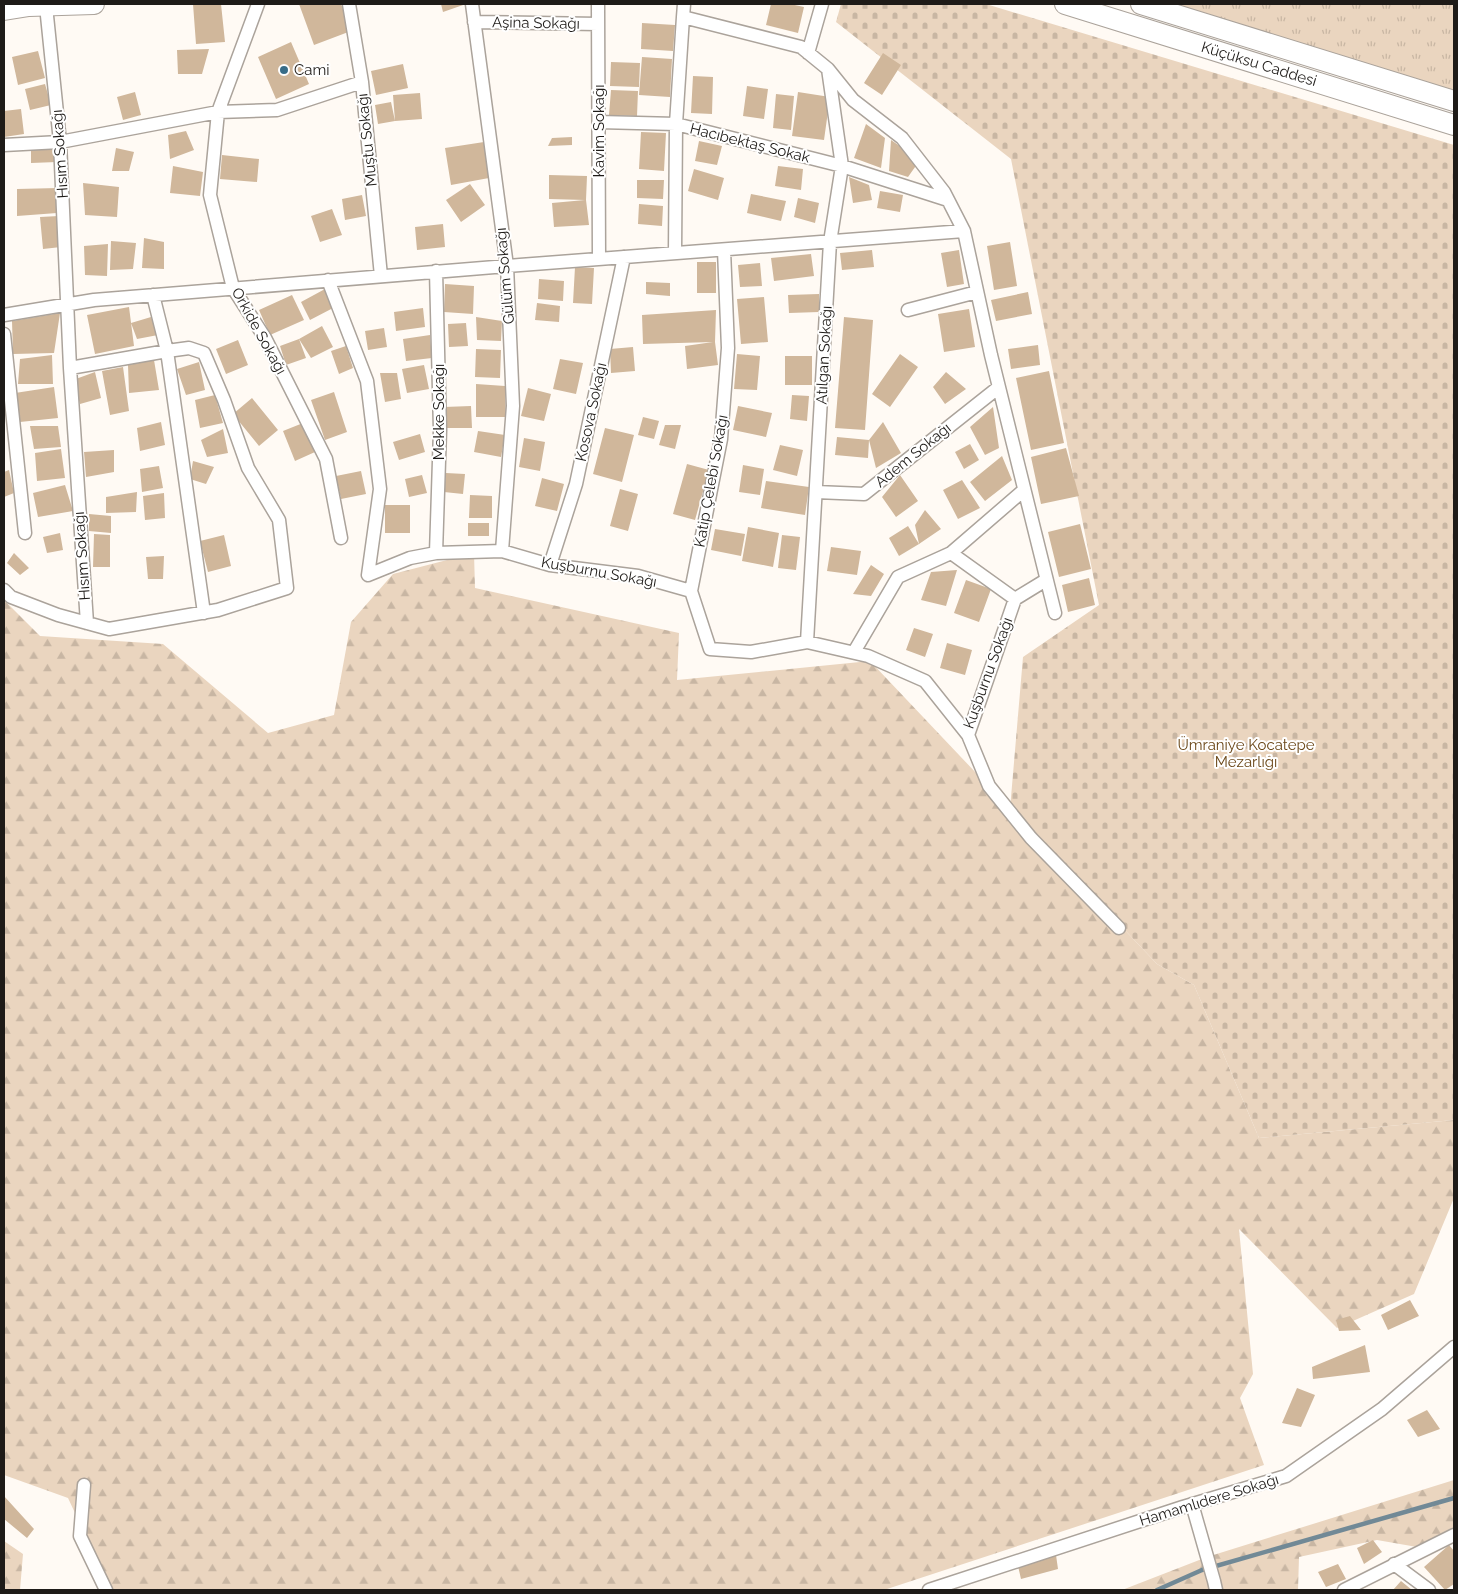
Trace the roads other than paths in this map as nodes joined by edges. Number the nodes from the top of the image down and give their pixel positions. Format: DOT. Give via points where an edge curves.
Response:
graph roads {
  1 [pos="94,4"];
  2 [pos="258,4"];
  3 [pos="349,4"];
  4 [pos="472,4"];
  5 [pos="598,4"];
  6 [pos="684,4"];
  7 [pos="822,4"];
  8 [pos="1064,4"];
  9 [pos="1141,4"];
  10 [pos="46,5"];
  11 [pos="4,10"];
  12 [pos="683,18"];
  13 [pos="474,22"];
  14 [pos="598,24"];
  15 [pos="808,53"];
  16 [pos="828,69"];
  17 [pos="362,82"];
  18 [pos="1454,101"];
  19 [pos="218,112"];
  20 [pos="599,122"];
  21 [pos="676,124"];
  22 [pos="1454,125"];
  23 [pos="60,142"];
  24 [pos="4,144"];
  25 [pos="842,166"];
  26 [pos="948,200"];
  27 [pos="964,232"];
  28 [pos="830,242"];
  29 [pos="724,250"];
  30 [pos="675,253"];
  31 [pos="624,257"];
  32 [pos="599,259"];
  33 [pos="507,266"];
  34 [pos="436,272"];
  35 [pos="381,276"];
  36 [pos="328,280"];
  37 [pos="233,288"];
  38 [pos="977,292"];
  39 [pos="153,295"];
  40 [pos="68,304"];
  41 [pos="908,310"];
  42 [pos="4,315"];
  43 [pos="4,334"];
  44 [pos="167,351"];
  45 [pos="70,368"];
  46 [pos="999,387"];
  47 [pos="1024,490"];
  48 [pos="816,492"];
  49 [pos="25,533"];
  50 [pos="341,538"];
  51 [pos="502,551"];
  52 [pos="436,552"];
  53 [pos="951,553"];
  54 [pos="550,565"];
  55 [pos="1046,580"];
  56 [pos="4,590"];
  57 [pos="691,591"];
  58 [pos="1015,599"];
  59 [pos="204,613"];
  60 [pos="1055,613"];
  61 [pos="87,623"];
  62 [pos="807,642"];
  63 [pos="854,652"];
  64 [pos="968,735"];
  65 [pos="1119,928"];
  66 [pos="1454,1347"];
  67 [pos="84,1485"];
  68 [pos="1192,1504"];
  69 [pos="1454,1535"];
  70 [pos="1394,1564"];
  71 [pos="106,1590"];
  72 [pos="929,1590"];
  73 [pos="1216,1590"];
  74 [pos="1344,1590"];
  75 [pos="1430,1590"];
  1 -- 10 [label="main road"];
  2 -- 19 [label="street, Orkide Sokağı"];
  3 -- 17 [label="street, Muştu Sokağı"];
  4 -- 13 [label="street, Gülüm Sokağı"];
  5 -- 14 [label="street, Kavim Sokağı"];
  6 -- 12 [label="street"];
  7 -- 15 [label="street"];
  8 -- 22 [label="main road, Küçüksu Caddesi"];
  9 -- 18 [label="main road, Küçüksu Caddesi"];
  10 -- 11 [label="main road"];
  10 -- 23 [label="street, Hısım Sokağı"];
  12 -- 15 [label="street" via="801,47"];
  12 -- 21 [label="street"];
  13 -- 14 [label="street, Aşina Sokağı"];
  13 -- 33 [label="street, Gülüm Sokağı"];
  14 -- 20 [label="street, Kavim Sokağı"];
  15 -- 16 [label="street"];
  16 -- 25 [label="street, Atılgan Sokağı"];
  16 -- 26 [label="street" via="853,100 902,138"];
  17 -- 19 [label="street" via="277,110"];
  17 -- 35 [label="street, Muştu Sokağı"];
  19 -- 23 [label="street"];
  19 -- 37 [label="street, Orkide Sokağı" via="210,195"];
  20 -- 21 [label="street"];
  20 -- 32 [label="street, Kavim Sokağı"];
  21 -- 25 [label="street, Hacıbektaş Sokak"];
  21 -- 30 [label="street, Hacıbektaş Sokak"];
  23 -- 24 [label="street"];
  23 -- 40 [label="street, Hısım Sokağı"];
  25 -- 26 [label="street, Hacıbektaş Sokak"];
  25 -- 28 [label="street, Atılgan Sokağı"];
  26 -- 27 [label="street"];
  27 -- 28 [label="street"];
  27 -- 38 [label="street"];
  28 -- 29 [label="street"];
  28 -- 48 [label="street, Atılgan Sokağı"];
  29 -- 30 [label="street"];
  29 -- 57 [label="street, Katip Çelebi Sokağı" via="728,348 721,440"];
  30 -- 31 [label="street"];
  31 -- 32 [label="street"];
  31 -- 54 [label="street, Kosova Sokağı" via="576,484"];
  32 -- 33 [label="street"];
  33 -- 34 [label="street"];
  33 -- 51 [label="street, Gülüm Sokağı" via="513,406"];
  34 -- 35 [label="street"];
  34 -- 52 [label="street, Mekke Sokağı" via="440,430"];
  35 -- 36 [label="street"];
  36 -- 37 [label="street"];
  36 -- 52 [label="street, Kuşburnu Sokağı" via="367,381 380,489 368,575 410,558"];
  37 -- 39 [label="street"];
  37 -- 50 [label="street, Orkide Sokağı" via="265,338 326,459"];
  38 -- 41 [label="street"];
  38 -- 46 [label="street"];
  39 -- 40 [label="street"];
  39 -- 44 [label="street"];
  40 -- 42 [label="street"];
  40 -- 45 [label="street, Hısım Sokağı"];
  43 -- 49 [label="street"];
  44 -- 45 [label="street"];
  44 -- 59 [label="street"];
  44 -- 59 [label="street" via="189,348 204,353 248,468 279,520 287,588"];
  45 -- 61 [label="street, Hısım Sokağı"];
  46 -- 47 [label="street"];
  46 -- 48 [label="street, Adem Sokağı" via="864,494"];
  47 -- 53 [label="street"];
  47 -- 55 [label="street"];
  48 -- 62 [label="street, Atılgan Sokağı"];
  51 -- 52 [label="street, Kuşburnu Sokağı"];
  51 -- 54 [label="street, Kuşburnu Sokağı"];
  53 -- 58 [label="street"];
  53 -- 63 [label="street" via="898,577"];
  54 -- 57 [label="street, Kuşburnu Sokağı" via="638,576"];
  55 -- 58 [label="street, Kuşburnu Sokağı"];
  55 -- 60 [label="street"];
  56 -- 61 [label="street" via="11,597"];
  57 -- 62 [label="street, Kuşburnu Sokağı" via="710,649 751,652"];
  58 -- 64 [label="street, Kuşburnu Sokağı"];
  59 -- 61 [label="street" via="109,629"];
  62 -- 63 [label="street, Kuşburnu Sokağı"];
  63 -- 64 [label="street, Kuşburnu Sokağı" via="925,680"];
  64 -- 65 [label="street" via="989,786 1031,838"];
  66 -- 68 [label="street, Hamamlıdere Sokağı" via="1382,1410 1286,1476"];
  67 -- 71 [label="street" via="80,1536"];
  68 -- 72 [label="street, Hamamlıdere Sokağı"];
  68 -- 73 [label="street"];
  69 -- 70 [label="street"];
  70 -- 74 [label="street"];
  70 -- 75 [label="street"];
}
